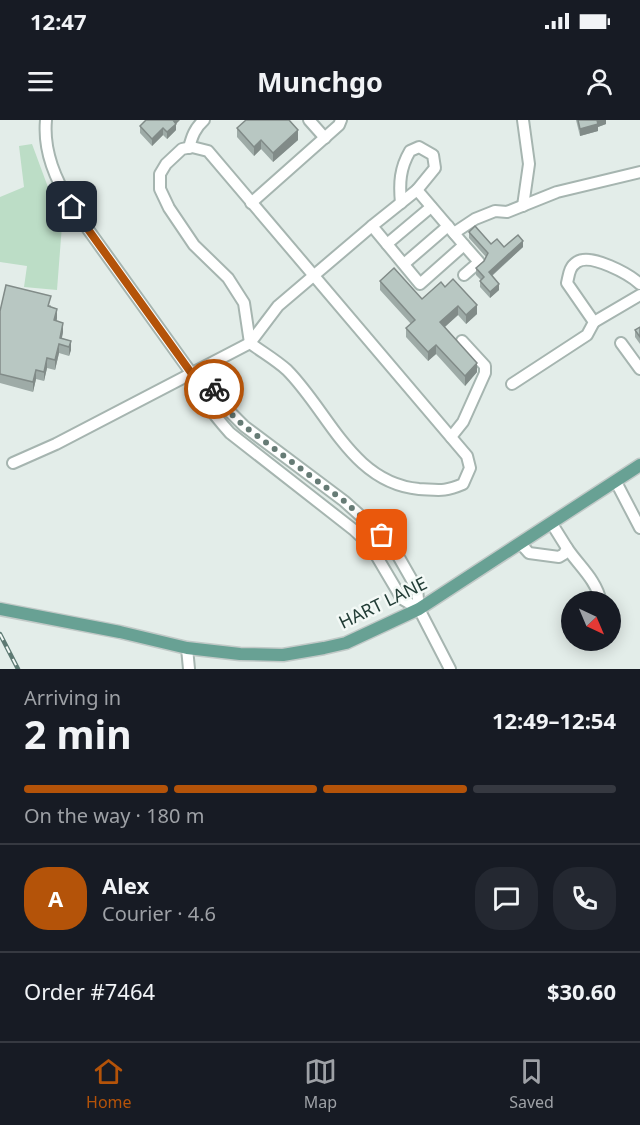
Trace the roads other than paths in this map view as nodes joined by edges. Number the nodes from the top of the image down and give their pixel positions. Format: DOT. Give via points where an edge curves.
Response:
graph roads {
  1 [pos="46,120"];
  2 [pos="204,120"];
  3 [pos="309,120"];
  4 [pos="341,120"];
  5 [pos="523,120"];
  6 [pos="325,138"];
  7 [pos="189,148"];
  8 [pos="640,172"];
  9 [pos="417,190"];
  10 [pos="251,203"];
  11 [pos="401,203"];
  12 [pos="523,206"];
  13 [pos="431,207"];
  14 [pos="372,226"];
  15 [pos="448,226"];
  16 [pos="456,235"];
  17 [pos="387,244"];
  18 [pos="464,245"];
  19 [pos="404,264"];
  20 [pos="464,275"];
  21 [pos="313,276"];
  22 [pos="640,284"];
  23 [pos="640,295"];
  24 [pos="594,322"];
  25 [pos="462,341"];
  26 [pos="250,343"];
  27 [pos="621,343"];
  28 [pos="640,369"];
  29 [pos="192,374"];
  30 [pos="512,384"];
  31 [pos="451,437"];
  32 [pos="13,463"];
  33 [pos="640,465"];
  34 [pos="616,482"];
  35 [pos="552,524"];
  36 [pos="640,528"];
  37 [pos="521,544"];
  38 [pos="567,548"];
  39 [pos="597,591"];
  40 [pos="0,609"];
  41 [pos="419,609"];
  42 [pos="187,648"];
  43 [pos="189,669"];
  44 [pos="450,669"];
  1 -- 29 [label="street" via="50,161 63,193"];
  2 -- 7 [label="street" via="192,134"];
  3 -- 6 [label="street"];
  4 -- 6 [label="street"];
  5 -- 12 [label="street" via="529,164"];
  6 -- 10 [label="street"];
  7 -- 10 [label="street" via="208,151"];
  7 -- 26 [label="street" via="182,149 166,164 160,174 160,189 194,245 228,278 244,303"];
  8 -- 12 [label="street" via="557,192"];
  9 -- 11 [label="street"];
  9 -- 11 [label="street" via="435,168 433,155 419,147 410,151 402,166"];
  9 -- 13 [label="street"];
  10 -- 21 [label="street"];
  11 -- 14 [label="street"];
  12 -- 16 [label="street" via="474,219"];
  13 -- 15 [label="street"];
  13 -- 17 [label="street"];
  14 -- 17 [label="street"];
  14 -- 21 [label="street"];
  15 -- 16 [label="street"];
  15 -- 19 [label="street"];
  16 -- 18 [label="street"];
  17 -- 19 [label="street"];
  18 -- 19 [label="street" via="420,284"];
  18 -- 20 [label="street" via="479,262"];
  21 -- 26 [label="street" via="278,306"];
  21 -- 31 [label="street"];
  22 -- 24 [label="street" via="633,277 595,261 578,261 570,270 567,283"];
  23 -- 24 [label="street"];
  24 -- 30 [label="street" via="587,335"];
  25 -- 31 [label="street" via="485,366 485,373 463,422"];
  26 -- 29 [label="street"];
  26 -- 31 [label="street" via="286,369 342,443 373,473 407,488 447,491 464,484 470,468 467,456"];
  27 -- 28 [label="street"];
  29 -- 32 [label="street"];
  29 -- 41 [label="street" via="202,397 230,433 354,530 370,545 402,599"];
  29 -- 41 [label="street" via="213,389 244,426 344,501 382,535 417,589"];
  33 -- 34 [label="main road, HART LANE"];
  34 -- 35 [label="main road, HART LANE"];
  34 -- 36 [label="street"];
  35 -- 37 [label="main road, HART LANE"];
  35 -- 38 [label="street"];
  37 -- 38 [label="street" via="529,553 553,557 564,554"];
  37 -- 41 [label="main road, HART LANE"];
  38 -- 39 [label="street"];
  40 -- 42 [label="main road, HART LANE"];
  41 -- 42 [label="main road, HART LANE" via="346,643 314,650 284,655"];
  41 -- 44 [label="street"];
  42 -- 43 [label="street"];
}
